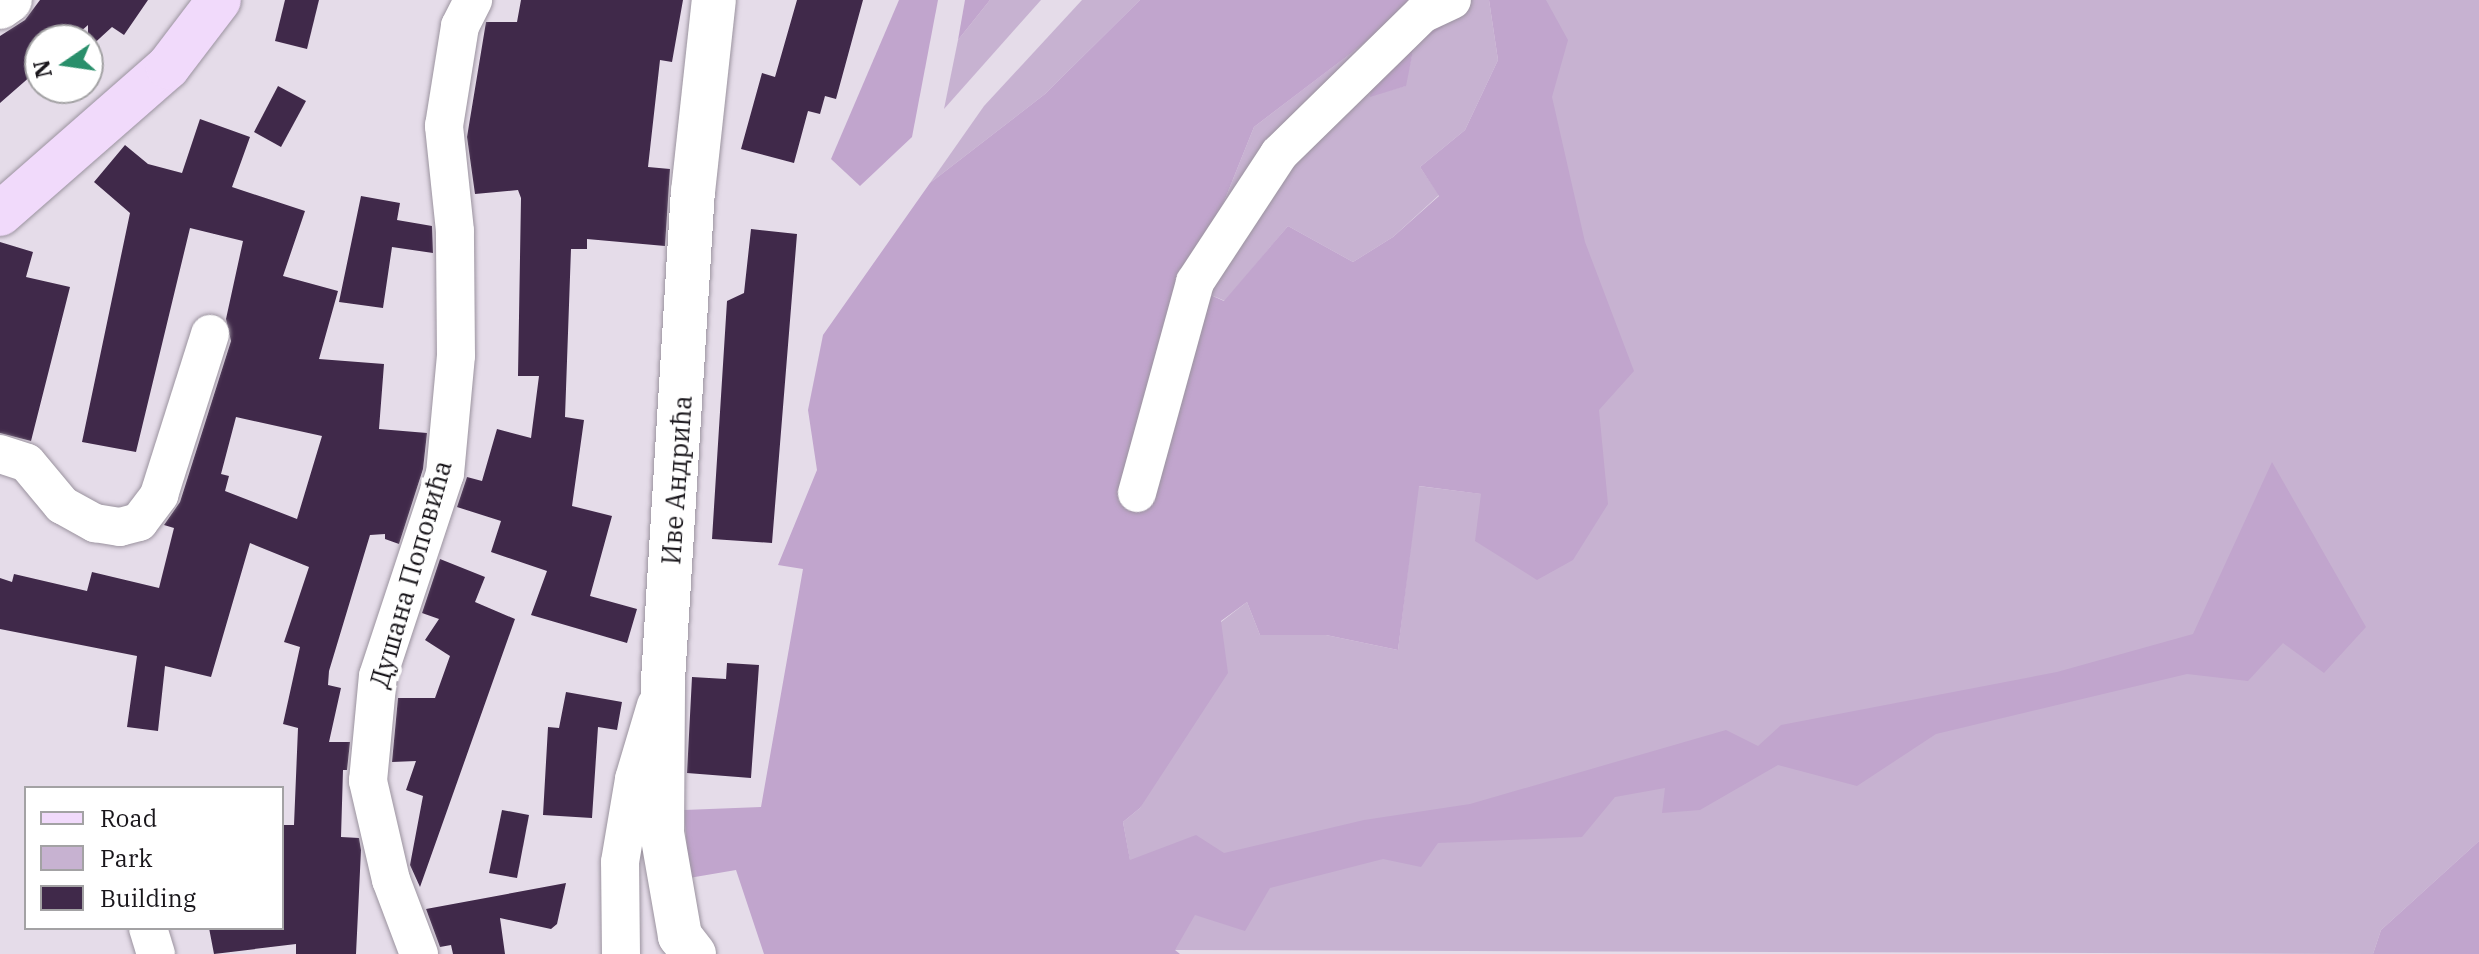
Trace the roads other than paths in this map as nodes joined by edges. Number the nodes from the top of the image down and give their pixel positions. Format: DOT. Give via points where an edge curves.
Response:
graph roads {
  1 [pos="10,0"];
  2 [pos="219,0"];
  3 [pos="473,0"];
  4 [pos="714,0"];
  5 [pos="1452,0"];
  6 [pos="0,7"];
  7 [pos="0,214"];
  8 [pos="210,334"];
  9 [pos="0,454"];
  10 [pos="1137,493"];
  11 [pos="663,680"];
  12 [pos="149,930"];
  13 [pos="156,954"];
  14 [pos="419,954"];
  15 [pos="621,954"];
  16 [pos="694,954"];
  1 -- 6 [label="street"];
  2 -- 7 [label="main road" via="168,67"];
  3 -- 14 [label="street, Душана Поповића" via="460,26 444,126 455,231 456,340 445,474 378,676 368,781 391,880"];
  4 -- 11 [label="street, Иве Андрића" via="693,192"];
  5 -- 10 [label="street" via="1422,14 1279,154 1195,282"];
  8 -- 9 [label="street" via="159,495 139,522 120,527 95,523 62,505 27,463"];
  11 -- 15 [label="street" via="634,779 620,862"];
  11 -- 16 [label="street, Иве Андрића" via="662,833 680,936"];
  12 -- 13 [label="street"];
}
